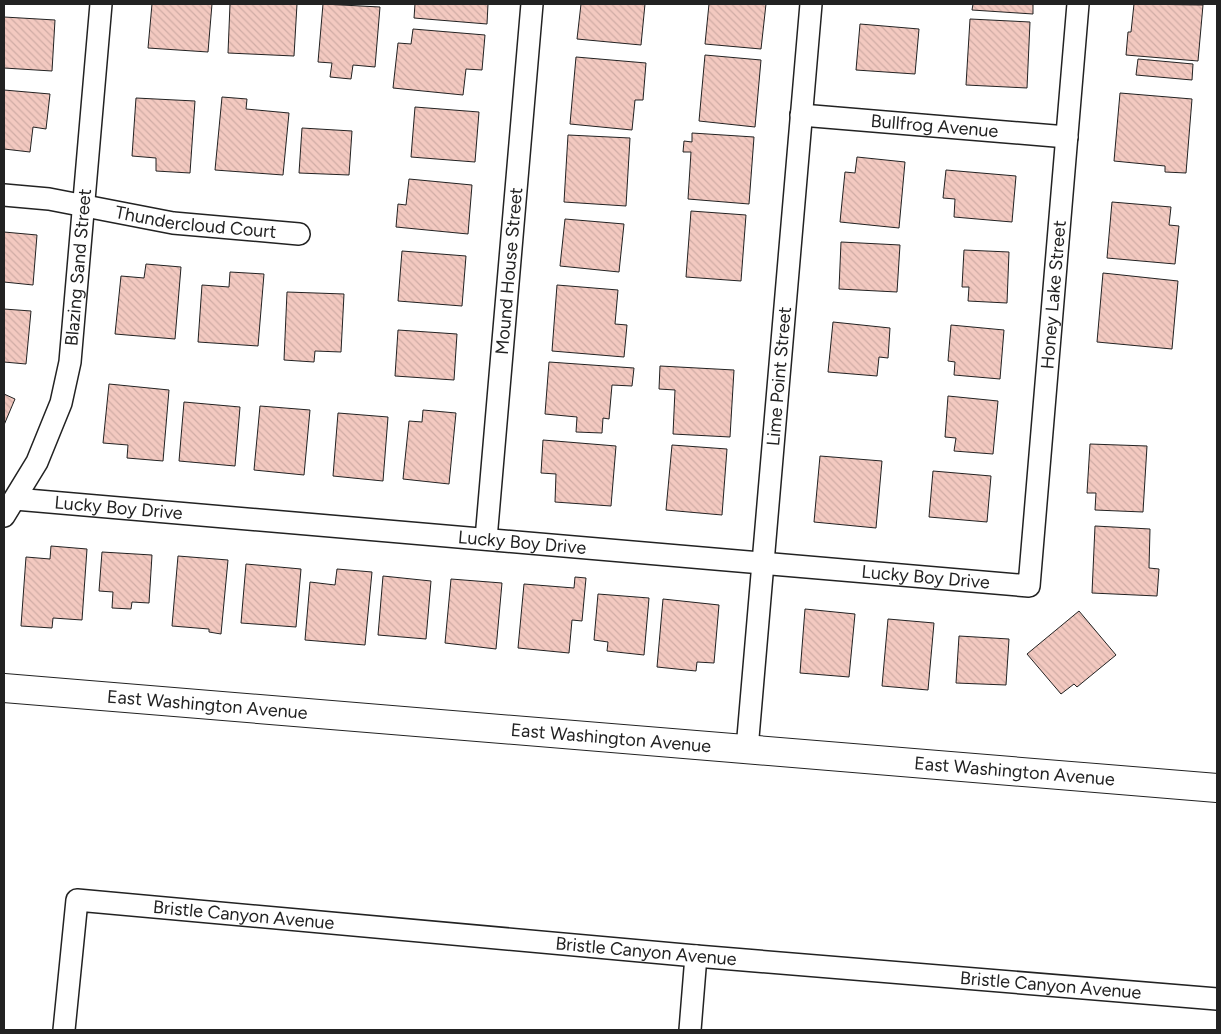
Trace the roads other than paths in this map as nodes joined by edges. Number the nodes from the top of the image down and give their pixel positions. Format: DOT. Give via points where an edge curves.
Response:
graph roads {
  1 [pos="101,4"];
  2 [pos="532,4"];
  3 [pos="811,4"];
  4 [pos="1078,4"];
  5 [pos="801,115"];
  6 [pos="1067,137"];
  7 [pos="4,195"];
  8 [pos="84,206"];
  9 [pos="298,234"];
  10 [pos="9,508"];
  11 [pos="486,539"];
  12 [pos="763,563"];
  13 [pos="1029,586"];
  14 [pos="4,688"];
  15 [pos="747,749"];
  16 [pos="1217,788"];
  17 [pos="696,956"];
  18 [pos="1217,1000"];
  19 [pos="64,1030"];
  20 [pos="690,1030"];
  1 -- 8 [label="street, Blazing Sand Street"];
  2 -- 11 [label="street, Mound House Street"];
  3 -- 5 [label="street, Lime Point Street"];
  4 -- 6 [label="street, Honey Lake Street"];
  5 -- 6 [label="street, Bullfrog Avenue"];
  5 -- 12 [label="street, Lime Point Street"];
  6 -- 13 [label="street, Honey Lake Street"];
  7 -- 8 [label="street, Thundercloud Court"];
  8 -- 9 [label="street, Thundercloud Court" via="173,223"];
  8 -- 10 [label="street, Blazing Sand Street" via="70,362 61,403 37,462"];
  10 -- 11 [label="street, Lucky Boy Drive"];
  11 -- 12 [label="street, Lucky Boy Drive"];
  12 -- 13 [label="street, Lucky Boy Drive"];
  12 -- 15 [label="street, Lime Point Street"];
  14 -- 15 [label="main road, East Washington Avenue"];
  15 -- 16 [label="main road, East Washington Avenue"];
  17 -- 18 [label="street, Bristle Canyon Avenue"];
  17 -- 19 [label="street, Bristle Canyon Avenue" via="77,900"];
  17 -- 20 [label="street"];
}
